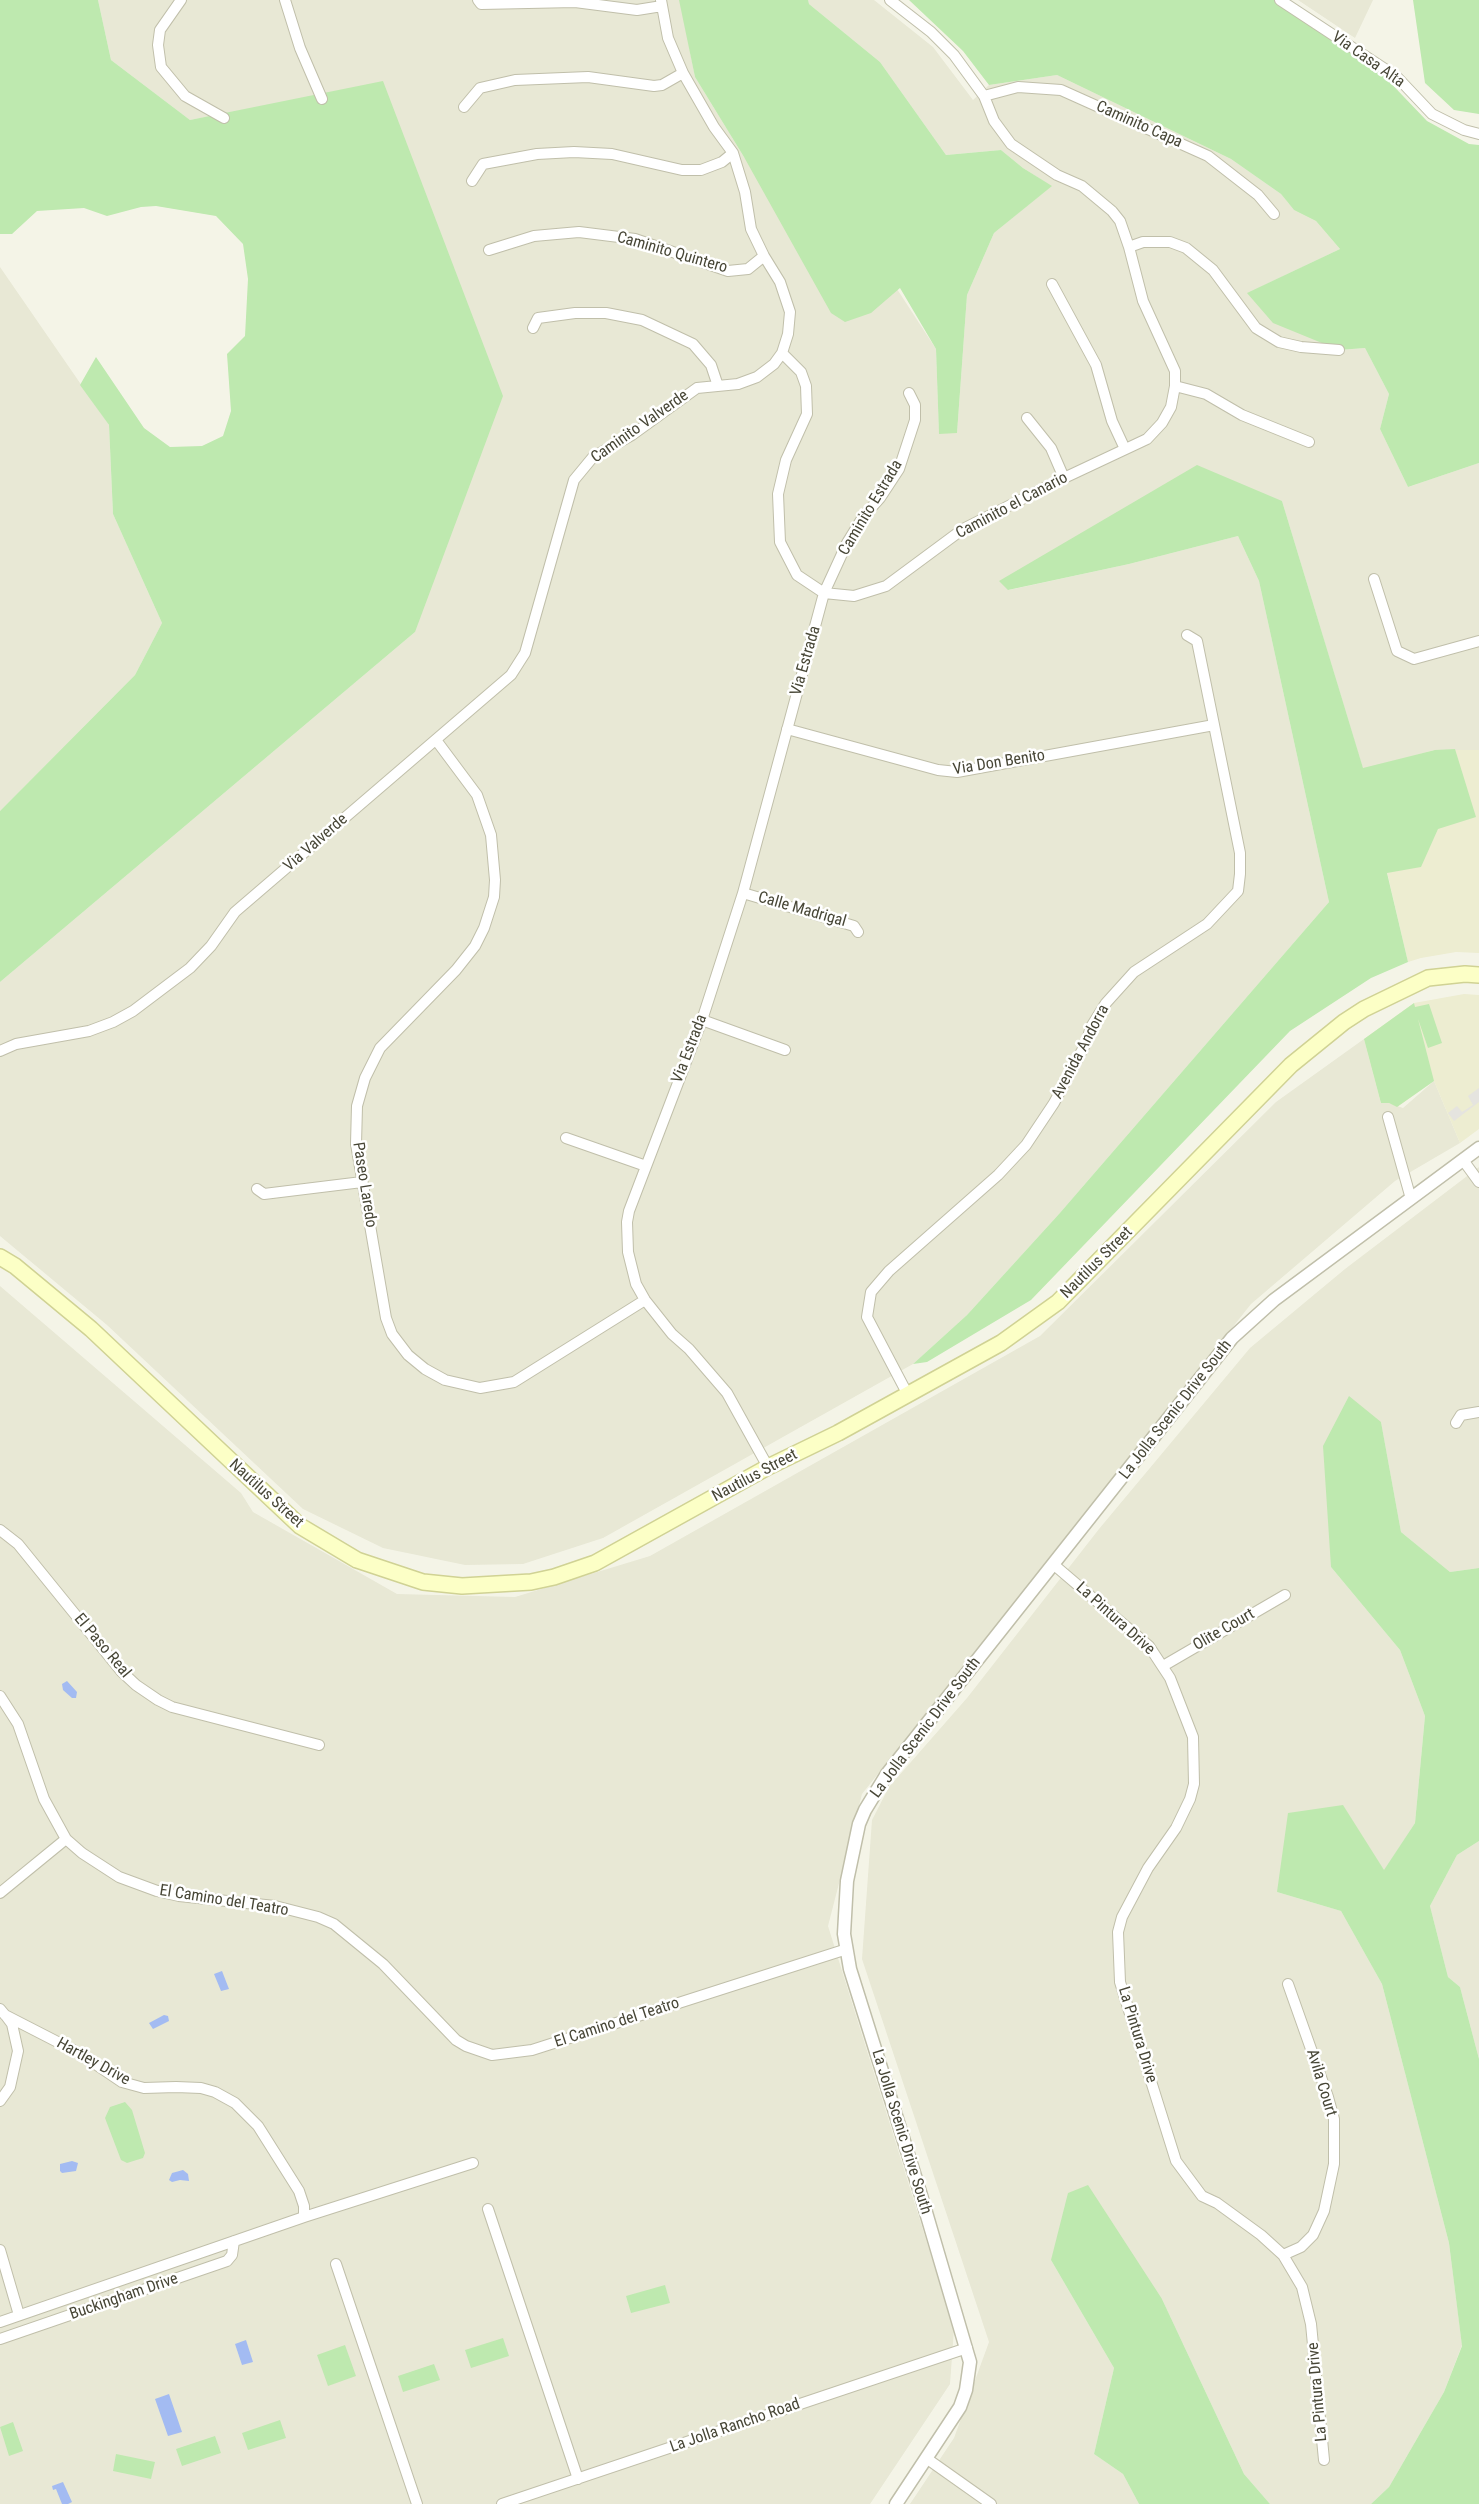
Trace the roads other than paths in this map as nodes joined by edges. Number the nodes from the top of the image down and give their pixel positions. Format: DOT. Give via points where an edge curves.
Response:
graph roads {
  1 [pos="181,0"];
  2 [pos="285,0"];
  3 [pos="478,0"];
  4 [pos="890,0"];
  5 [pos="1280,0"];
  6 [pos="662,3"];
  7 [pos="684,73"];
  8 [pos="984,96"];
  9 [pos="322,99"];
  10 [pos="464,107"];
  11 [pos="224,118"];
  12 [pos="1479,134"];
  13 [pos="734,153"];
  14 [pos="472,181"];
  15 [pos="1274,214"];
  16 [pos="1129,247"];
  17 [pos="489,250"];
  18 [pos="764,256"];
  19 [pos="1052,284"];
  20 [pos="533,328"];
  21 [pos="1339,350"];
  22 [pos="782,352"];
  23 [pos="718,386"];
  24 [pos="1175,386"];
  25 [pos="910,393"];
  26 [pos="1027,418"];
  27 [pos="1309,442"];
  28 [pos="1125,449"];
  29 [pos="1064,478"];
  30 [pos="554,551"];
  31 [pos="1374,579"];
  32 [pos="824,593"];
  33 [pos="1187,635"];
  34 [pos="1479,641"];
  35 [pos="1214,725"];
  36 [pos="786,729"];
  37 [pos="436,740"];
  38 [pos="743,893"];
  39 [pos="858,932"];
  40 [pos="1479,975"];
  41 [pos="702,1020"];
  42 [pos="785,1050"];
  43 [pos="0,1051"];
  44 [pos="1388,1117"];
  45 [pos="566,1138"];
  46 [pos="1479,1148"];
  47 [pos="1463,1160"];
  48 [pos="646,1166"];
  49 [pos="362,1182"];
  50 [pos="1479,1182"];
  51 [pos="257,1189"];
  52 [pos="1411,1199"];
  53 [pos="0,1256"];
  54 [pos="645,1300"];
  55 [pos="908,1394"];
  56 [pos="1479,1412"];
  57 [pos="1456,1423"];
  58 [pos="768,1467"];
  59 [pos="0,1530"];
  60 [pos="1053,1564"];
  61 [pos="1285,1595"];
  62 [pos="1163,1666"];
  63 [pos="0,1696"];
  64 [pos="319,1745"];
  65 [pos="66,1839"];
  66 [pos="0,1893"];
  67 [pos="847,1949"];
  68 [pos="1288,1984"];
  69 [pos="2,2012"];
  70 [pos="0,2101"];
  71 [pos="473,2164"];
  72 [pos="488,2209"];
  73 [pos="304,2217"];
  74 [pos="234,2241"];
  75 [pos="0,2250"];
  76 [pos="1283,2255"];
  77 [pos="336,2264"];
  78 [pos="19,2315"];
  79 [pos="0,2322"];
  80 [pos="0,2339"];
  81 [pos="967,2348"];
  82 [pos="926,2458"];
  83 [pos="1324,2460"];
  84 [pos="578,2479"];
  85 [pos="417,2504"];
  86 [pos="502,2504"];
  87 [pos="896,2504"];
  88 [pos="991,2504"];
  1 -- 11 [label="street" via="160,30 161,67 185,96"];
  2 -- 9 [label="street" via="300,48"];
  3 -- 6 [label="street" via="481,4 575,2 638,10"];
  4 -- 8 [label="street" via="954,55"];
  5 -- 12 [label="street, Via Casa Alta" via="1397,77 1432,114"];
  6 -- 7 [label="street, Caminito Valverde" via="668,38"];
  7 -- 10 [label="street" via="654,86 588,77 515,80 480,88"];
  7 -- 13 [label="street, Caminito Valverde" via="714,127"];
  8 -- 15 [label="street, Caminito Capa" via="1018,87 1061,90 1208,156 1258,195"];
  8 -- 16 [label="street" via="994,121 1011,144 1057,175 1082,186 1112,211 1120,221"];
  13 -- 14 [label="street" via="722,162 701,170 682,170 612,154 537,154 483,164"];
  13 -- 18 [label="street, Caminito Valverde" via="752,229"];
  16 -- 21 [label="street" via="1143,242 1170,242 1186,248 1213,270 1256,328 1279,342"];
  16 -- 24 [label="street" via="1142,301 1174,371"];
  17 -- 18 [label="street, Caminito Quintero" via="534,236 579,232 635,239 728,271 748,269"];
  18 -- 22 [label="street, Caminito Valverde" via="780,282 790,312"];
  19 -- 28 [label="street" via="1096,365 1112,421"];
  20 -- 23 [label="street" via="538,318 575,313 606,313 642,320 693,344 711,365"];
  22 -- 23 [label="street, Caminito Valverde" via="774,364 757,377 738,384"];
  22 -- 32 [label="street" via="801,372 806,386 807,414 786,460 778,494 780,542 797,575"];
  23 -- 30 [label="street, Caminito Valverde" via="697,388 632,435 593,457 574,480"];
  24 -- 27 [label="street" via="1206,394 1242,416"];
  24 -- 28 [label="street, Caminito el Canario" via="1171,408 1162,423 1147,439"];
  25 -- 32 [label="street, Caminito Estrada" via="915,405 915,420 899,469 847,543"];
  26 -- 29 [label="street" via="1051,448"];
  28 -- 29 [label="street, Caminito el Canario"];
  29 -- 32 [label="street, Caminito el Canario" via="963,529 886,586 854,596"];
  30 -- 37 [label="street, Via Valverde" via="525,653 511,675"];
  31 -- 34 [label="street" via="1397,651 1414,659"];
  32 -- 36 [label="street, Via Estrada"];
  33 -- 35 [label="street, Avenida Andorra" via="1197,642"];
  35 -- 36 [label="street, Via Don Benito" via="957,772 938,770"];
  35 -- 55 [label="street, Avenida Andorra" via="1240,853 1238,890 1207,924 1134,972 1091,1027 1086,1043 1054,1103 1026,1145 998,1175 889,1271 871,1292 867,1317"];
  36 -- 38 [label="street, Via Estrada"];
  37 -- 43 [label="street, Via Valverde" via="236,912 190,968 133,1011 89,1031 16,1044"];
  37 -- 49 [label="street, Paseo Laredo" via="477,795 492,835 494,897 475,946 380,1048 365,1078 357,1106 356,1144"];
  38 -- 39 [label="street, Calle Madrigal" via="854,926"];
  38 -- 41 [label="street, Via Estrada"];
  40 -- 55 [label="main road, Nautilus Street" via="1428,978 1344,1022 1291,1065 1058,1302 1000,1343"];
  41 -- 42 [label="street"];
  41 -- 48 [label="street, Via Estrada"];
  44 -- 52 [label="street"];
  45 -- 48 [label="street"];
  46 -- 47 [label="street, La Jolla Scenic Drive South"];
  47 -- 50 [label="street"];
  47 -- 52 [label="street, La Jolla Scenic Drive South"];
  48 -- 54 [label="street, Via Estrada" via="627,1222 628,1252 636,1284"];
  49 -- 51 [label="street" via="264,1194"];
  49 -- 54 [label="street, Paseo Laredo" via="386,1318 392,1334 408,1355 446,1380 480,1388 514,1382"];
  52 -- 60 [label="street, La Jolla Scenic Drive South" via="1274,1300 1232,1338"];
  53 -- 58 [label="main road, Nautilus Street" via="91,1329 300,1526 357,1560 423,1582 462,1586 531,1582 595,1564"];
  54 -- 58 [label="street, Via Estrada" via="727,1393"];
  55 -- 58 [label="main road, Nautilus Street"];
  56 -- 57 [label="street" via="1461,1415"];
  59 -- 64 [label="street, El Paso Real" via="18,1544 122,1671 158,1700 172,1707"];
  60 -- 62 [label="street, La Pintura Drive" via="1149,1646"];
  60 -- 67 [label="street, La Jolla Scenic Drive South" via="887,1774 864,1810 847,1881 844,1934"];
  61 -- 62 [label="street, Olite Court"];
  62 -- 76 [label="street, La Pintura Drive" via="1193,1737 1194,1784 1176,1828 1148,1868 1122,1917 1118,1932 1120,1982 1176,2162 1202,2196 1261,2235"];
  63 -- 65 [label="street, El Camino del Teatro" via="18,1724 44,1799"];
  65 -- 66 [label="street"];
  65 -- 67 [label="street, El Camino del Teatro" via="119,1877 158,1891 275,1906 334,1924 383,1964 456,2040 492,2055 532,2050"];
  67 -- 81 [label="street, La Jolla Scenic Drive South" via="850,1969"];
  68 -- 76 [label="street, Avila Court" via="1334,2120 1334,2164 1324,2211 1313,2235 1301,2247"];
  69 -- 70 [label="street" via="12,2024 18,2051 10,2087"];
  69 -- 73 [label="street, Hartley Drive" via="79,2053 122,2082 144,2088 201,2088 235,2103 258,2126 299,2191"];
  71 -- 73 [label="street, Buckingham Drive"];
  72 -- 84 [label="street"];
  73 -- 74 [label="street, Buckingham Drive"];
  74 -- 78 [label="street, Buckingham Drive"];
  74 -- 80 [label="street, Buckingham Drive" via="232,2255 227,2261"];
  75 -- 78 [label="street"];
  76 -- 83 [label="street, La Pintura Drive" via="1302,2287 1311,2324"];
  77 -- 85 [label="street"];
  78 -- 79 [label="street, Buckingham Drive"];
  81 -- 82 [label="street, La Jolla Scenic Drive South" via="970,2362 960,2407"];
  81 -- 84 [label="street, La Jolla Rancho Road"];
  82 -- 87 [label="street, La Jolla Scenic Drive South"];
  82 -- 88 [label="street"];
  84 -- 86 [label="street, La Jolla Rancho Road"];
}
